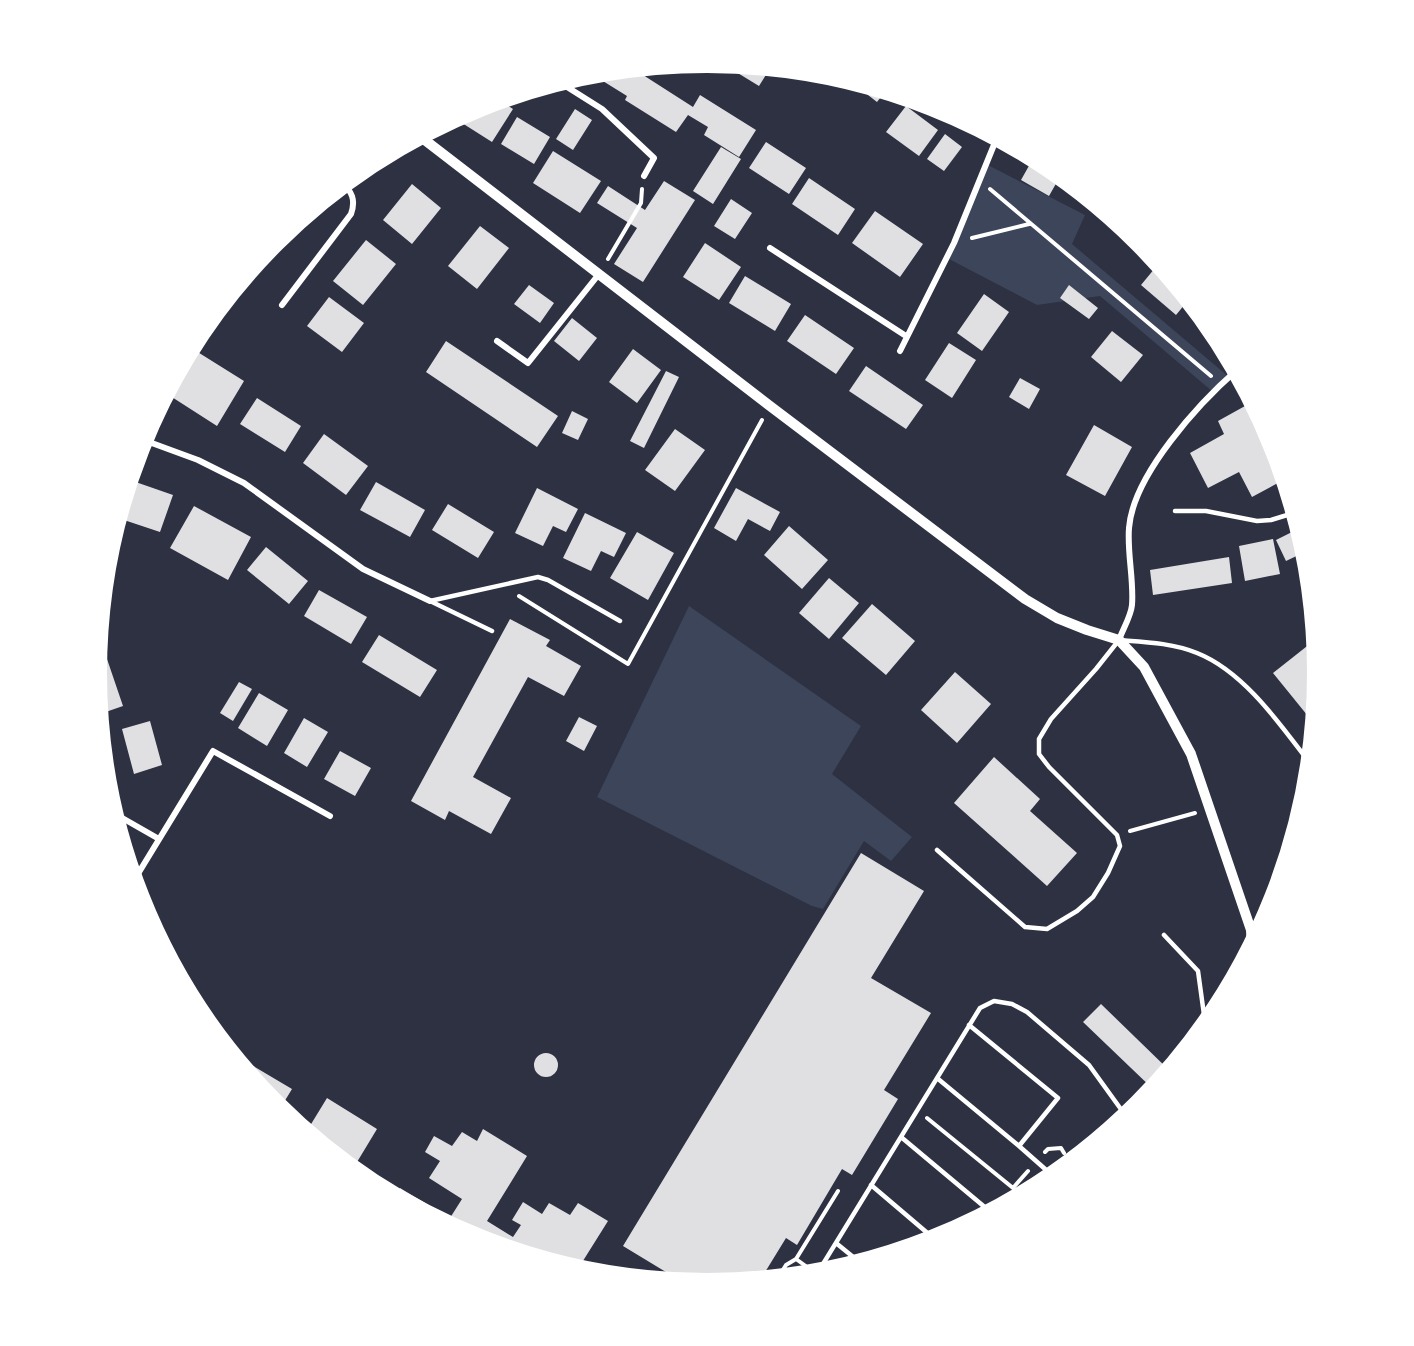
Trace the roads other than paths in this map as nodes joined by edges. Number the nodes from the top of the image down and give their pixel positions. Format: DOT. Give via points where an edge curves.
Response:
graph roads {
  1 [pos="566,86"];
  2 [pos="423,140"];
  3 [pos="995,142"];
  4 [pos="644,176"];
  5 [pos="347,188"];
  6 [pos="770,248"];
  7 [pos="599,274"];
  8 [pos="282,305"];
  9 [pos="906,336"];
  10 [pos="497,341"];
  11 [pos="900,351"];
  12 [pos="1232,374"];
  13 [pos="149,442"];
  14 [pos="1175,511"];
  15 [pos="1289,514"];
  16 [pos="429,601"];
  17 [pos="621,621"];
  18 [pos="492,631"];
  19 [pos="1119,640"];
  20 [pos="1305,757"];
  21 [pos="330,816"];
  22 [pos="121,817"];
  23 [pos="159,839"];
  24 [pos="937,850"];
  25 [pos="138,875"];
  26 [pos="1164,935"];
  27 [pos="1251,935"];
  28 [pos="1204,1016"];
  29 [pos="969,1025"];
  30 [pos="938,1078"];
  31 [pos="1122,1111"];
  32 [pos="901,1137"];
  33 [pos="1019,1146"];
  34 [pos="1048,1171"];
  35 [pos="871,1185"];
  36 [pos="986,1208"];
  37 [pos="929,1234"];
  38 [pos="836,1243"];
  39 [pos="854,1258"];
  40 [pos="822,1266"];
  1 -- 4 [label="street" via="602,110 654,158"];
  2 -- 7 [label="street"];
  3 -- 9 [label="street" via="954,243"];
  5 -- 8 [label="street" via="354,201 351,214"];
  6 -- 9 [label="street"];
  7 -- 10 [label="street" via="528,363"];
  7 -- 19 [label="street" via="1024,598 1057,618"];
  9 -- 11 [label="street"];
  12 -- 19 [label="street" via="1173,439 1134,503 1129,529 1132,607"];
  13 -- 16 [label="street" via="244,483 363,569"];
  14 -- 15 [label="lane" via="1206,511 1257,521"];
  16 -- 17 [label="lane" via="543,578"];
  16 -- 18 [label="lane"];
  19 -- 20 [label="lane" via="1186,650 1214,662 1249,689"];
  19 -- 24 [label="lane" via="1051,719 1039,739 1040,754 1048,767 1117,835 1120,846 1093,897 1047,929 1025,927"];
  19 -- 27 [label="street" via="1144,667 1191,754"];
  21 -- 23 [label="street" via="213,751"];
  22 -- 23 [label="street"];
  23 -- 25 [label="street"];
  26 -- 28 [label="lane" via="1198,971"];
  29 -- 30 [label="lane"];
  29 -- 31 [label="lane" via="980,1008 994,1001 1027,1012 1089,1065"];
  29 -- 33 [label="lane" via="1059,1098"];
  30 -- 32 [label="lane"];
  30 -- 33 [label="lane"];
  32 -- 35 [label="lane"];
  32 -- 36 [label="lane"];
  33 -- 34 [label="lane"];
  35 -- 37 [label="lane"];
  35 -- 38 [label="lane"];
  38 -- 39 [label="lane"];
  38 -- 40 [label="lane"];
}
